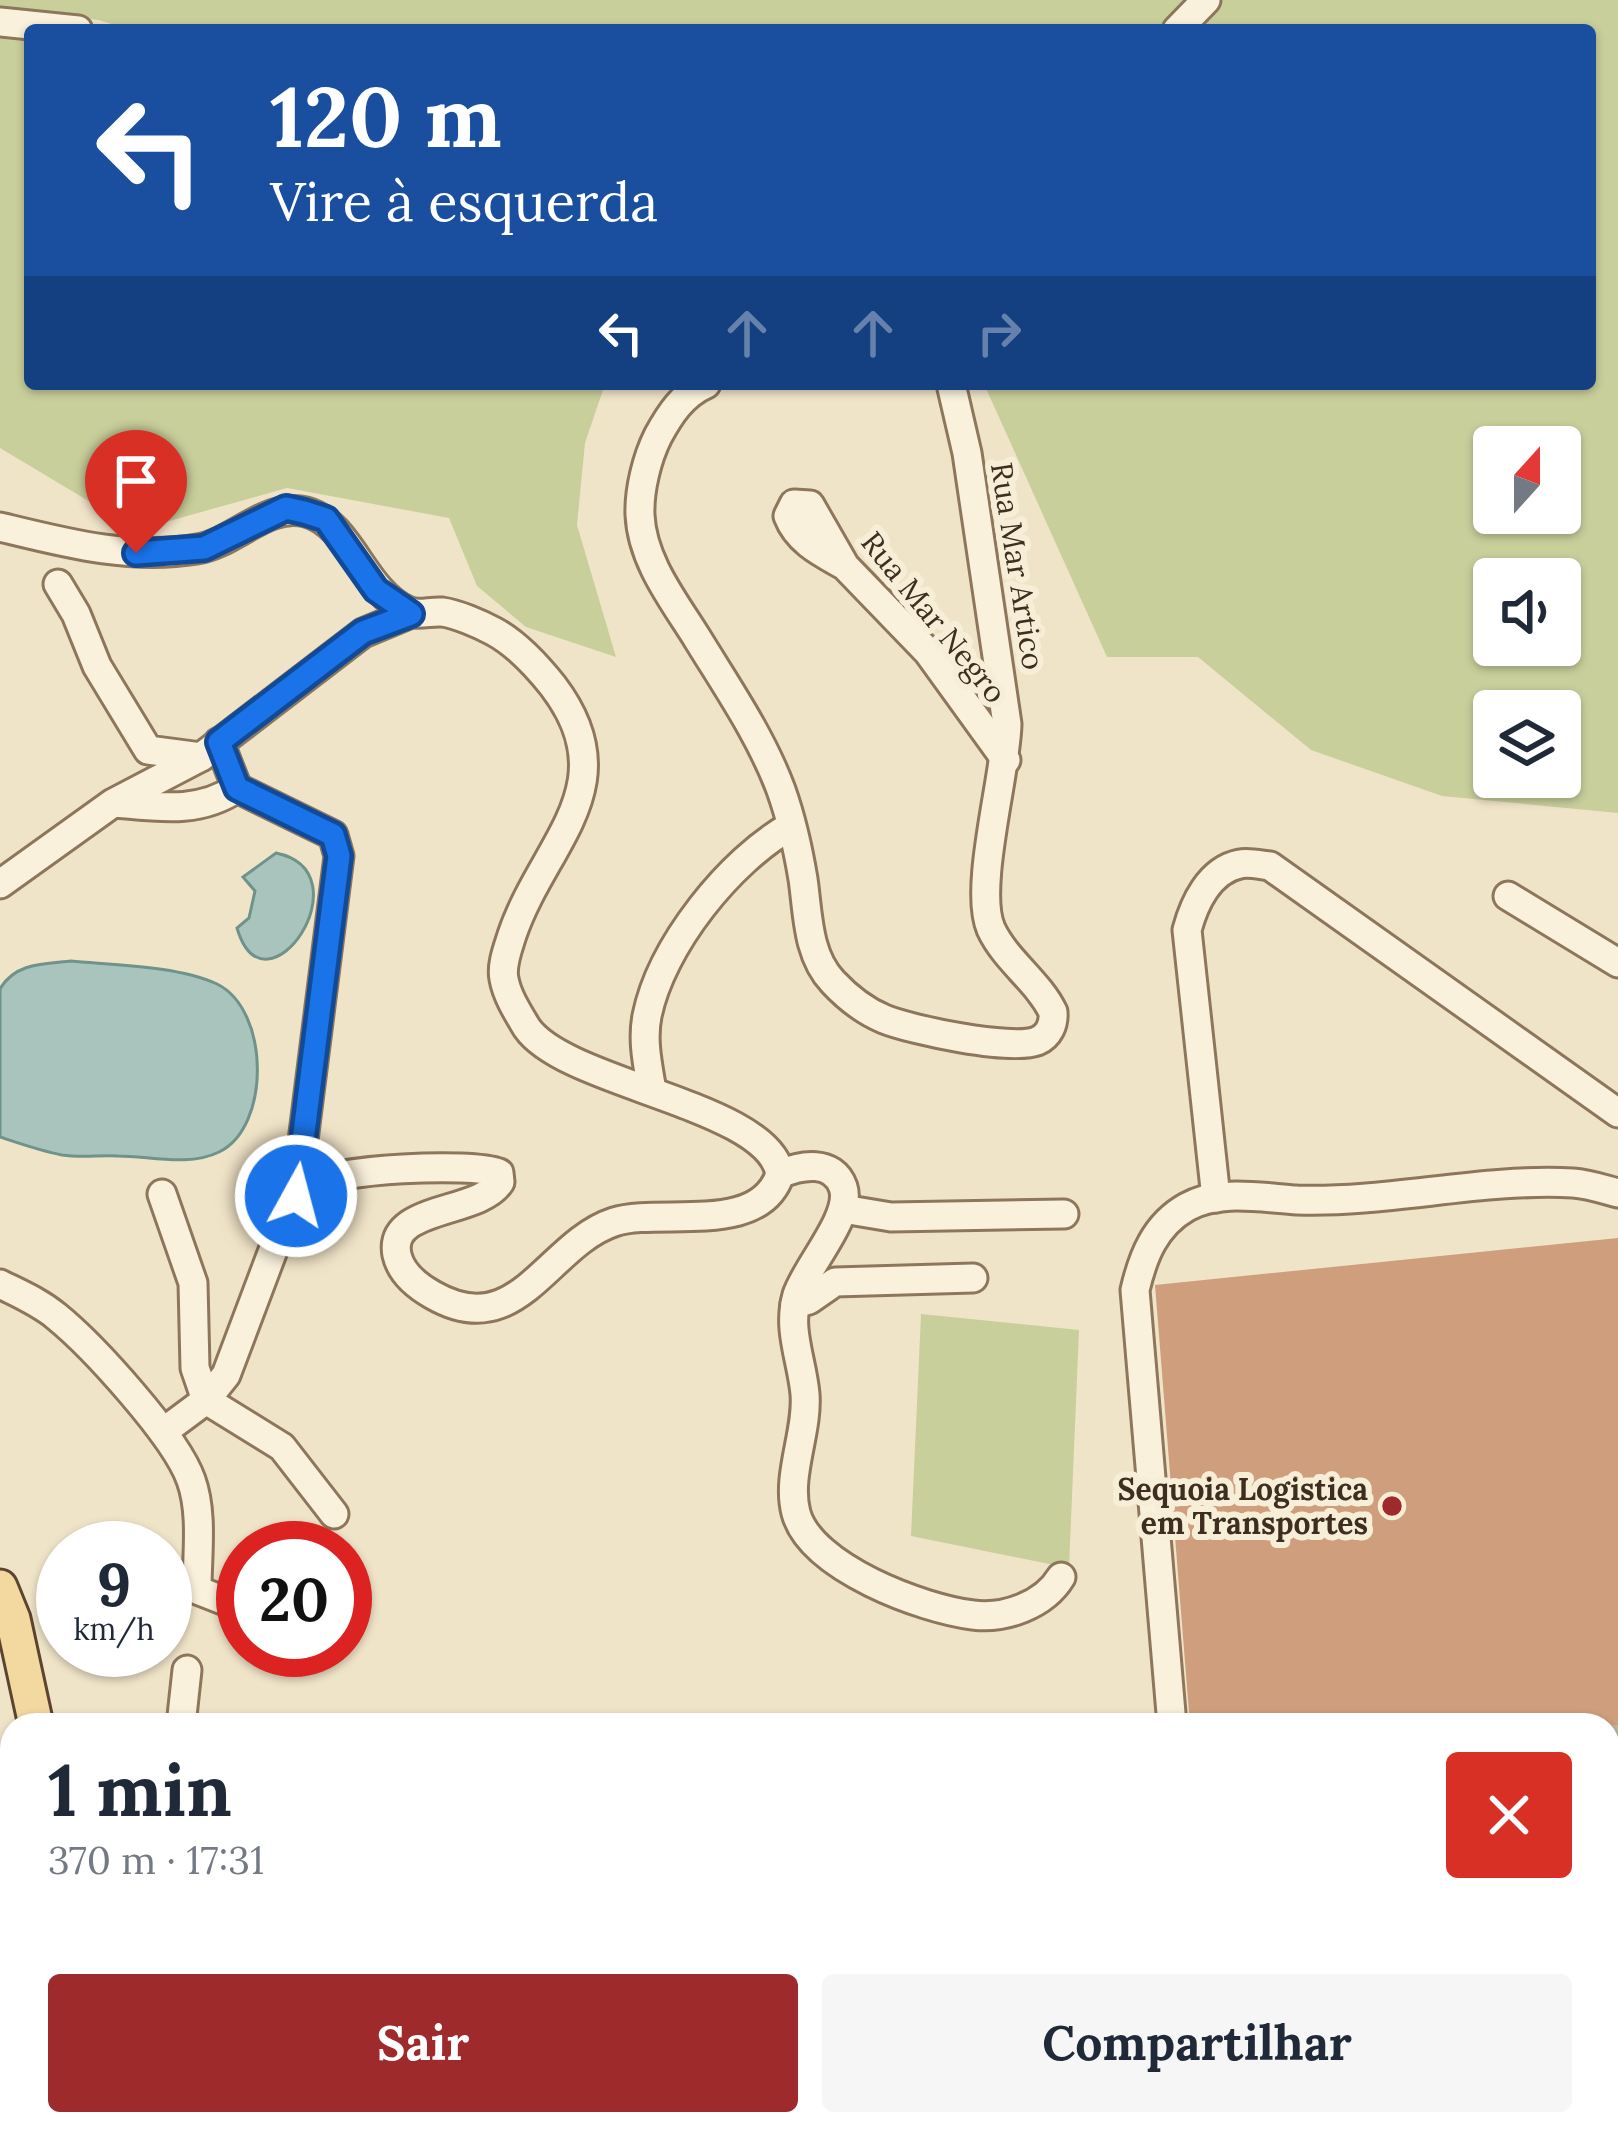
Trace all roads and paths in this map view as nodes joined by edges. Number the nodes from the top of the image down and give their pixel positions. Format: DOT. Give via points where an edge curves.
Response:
graph roads {
  1 [pos="1206,0"];
  2 [pos="1183,24"];
  3 [pos="691,390"];
  4 [pos="952,390"];
  5 [pos="815,512"];
  6 [pos="0,527"];
  7 [pos="58,584"];
  8 [pos="411,614"];
  9 [pos="210,749"];
  10 [pos="1006,760"];
  11 [pos="237,788"];
  12 [pos="113,803"];
  13 [pos="791,826"];
  14 [pos="4,872"];
  15 [pos="1508,896"];
  16 [pos="1618,963"];
  17 [pos="652,1090"];
  18 [pos="1618,1113"];
  19 [pos="780,1174"];
  20 [pos="1618,1193"];
  21 [pos="162,1194"];
  22 [pos="296,1196"];
  23 [pos="1216,1198"];
  24 [pos="843,1209"];
  25 [pos="1064,1214"];
  26 [pos="973,1278"];
  27 [pos="0,1284"];
  28 [pos="795,1304"];
  29 [pos="206,1400"];
  30 [pos="163,1432"];
  31 [pos="334,1514"];
  32 [pos="1061,1577"];
  33 [pos="0,1587"];
  34 [pos="216,1597"];
  35 [pos="186,1677"];
  36 [pos="34,1713"];
  37 [pos="182,1713"];
  38 [pos="1171,1713"];
  1 -- 2 [label="street"];
  3 -- 13 [label="street" via="668,418 645,474 640,514 654,567 768,759"];
  4 -- 10 [label="street, Rua Mar Artico" via="1005,693"];
  5 -- 10 [label="street, Rua Mar Negro" via="845,566 928,652"];
  6 -- 8 [label="street" via="110,552 163,554 204,548 286,508 326,519 376,590"];
  7 -- 9 [label="street" via="148,750"];
  8 -- 9 [label="street" via="363,632"];
  8 -- 17 [label="street" via="444,612 495,632 537,666 566,704 584,749 584,787 514,928 502,975 531,1033 559,1054"];
  9 -- 11 [label="street"];
  9 -- 12 [label="street"];
  10 -- 13 [label="street, Rua Mar Artico" via="986,908 1002,949 1054,1012 1036,1041 917,1029 852,1000 815,952"];
  11 -- 12 [label="street" via="216,802 178,809"];
  11 -- 22 [label="street" via="333,835 339,856"];
  12 -- 14 [label="street"];
  13 -- 17 [label="street" via="732,869 662,977 647,1016"];
  15 -- 16 [label="street"];
  17 -- 19 [label="street" via="766,1148"];
  18 -- 23 [label="street" via="1270,866 1239,863 1212,880 1187,930"];
  19 -- 22 [label="street" via="752,1206 629,1218 587,1233 522,1294 476,1307 430,1294 398,1262 396,1245 419,1218 493,1193 499,1173 366,1172 326,1179"];
  19 -- 24 [label="street" via="808,1166 835,1174"];
  20 -- 23 [label="street" via="1544,1183"];
  21 -- 29 [label="street" via="193,1283 195,1368"];
  22 -- 29 [label="street" via="226,1375"];
  23 -- 38 [label="street" via="1189,1205 1166,1224 1143,1258 1135,1290"];
  24 -- 25 [label="street" via="891,1217"];
  24 -- 28 [label="street"];
  26 -- 28 [label="street" via="835,1282"];
  27 -- 30 [label="street" via="60,1319"];
  28 -- 32 [label="street" via="805,1395 796,1513 819,1545 870,1584 975,1616 1041,1599"];
  29 -- 30 [label="street"];
  29 -- 31 [label="street" via="282,1447"];
  30 -- 34 [label="street" via="191,1479 197,1590"];
  33 -- 36 [label="main road"];
  35 -- 37 [label="street"];
}
